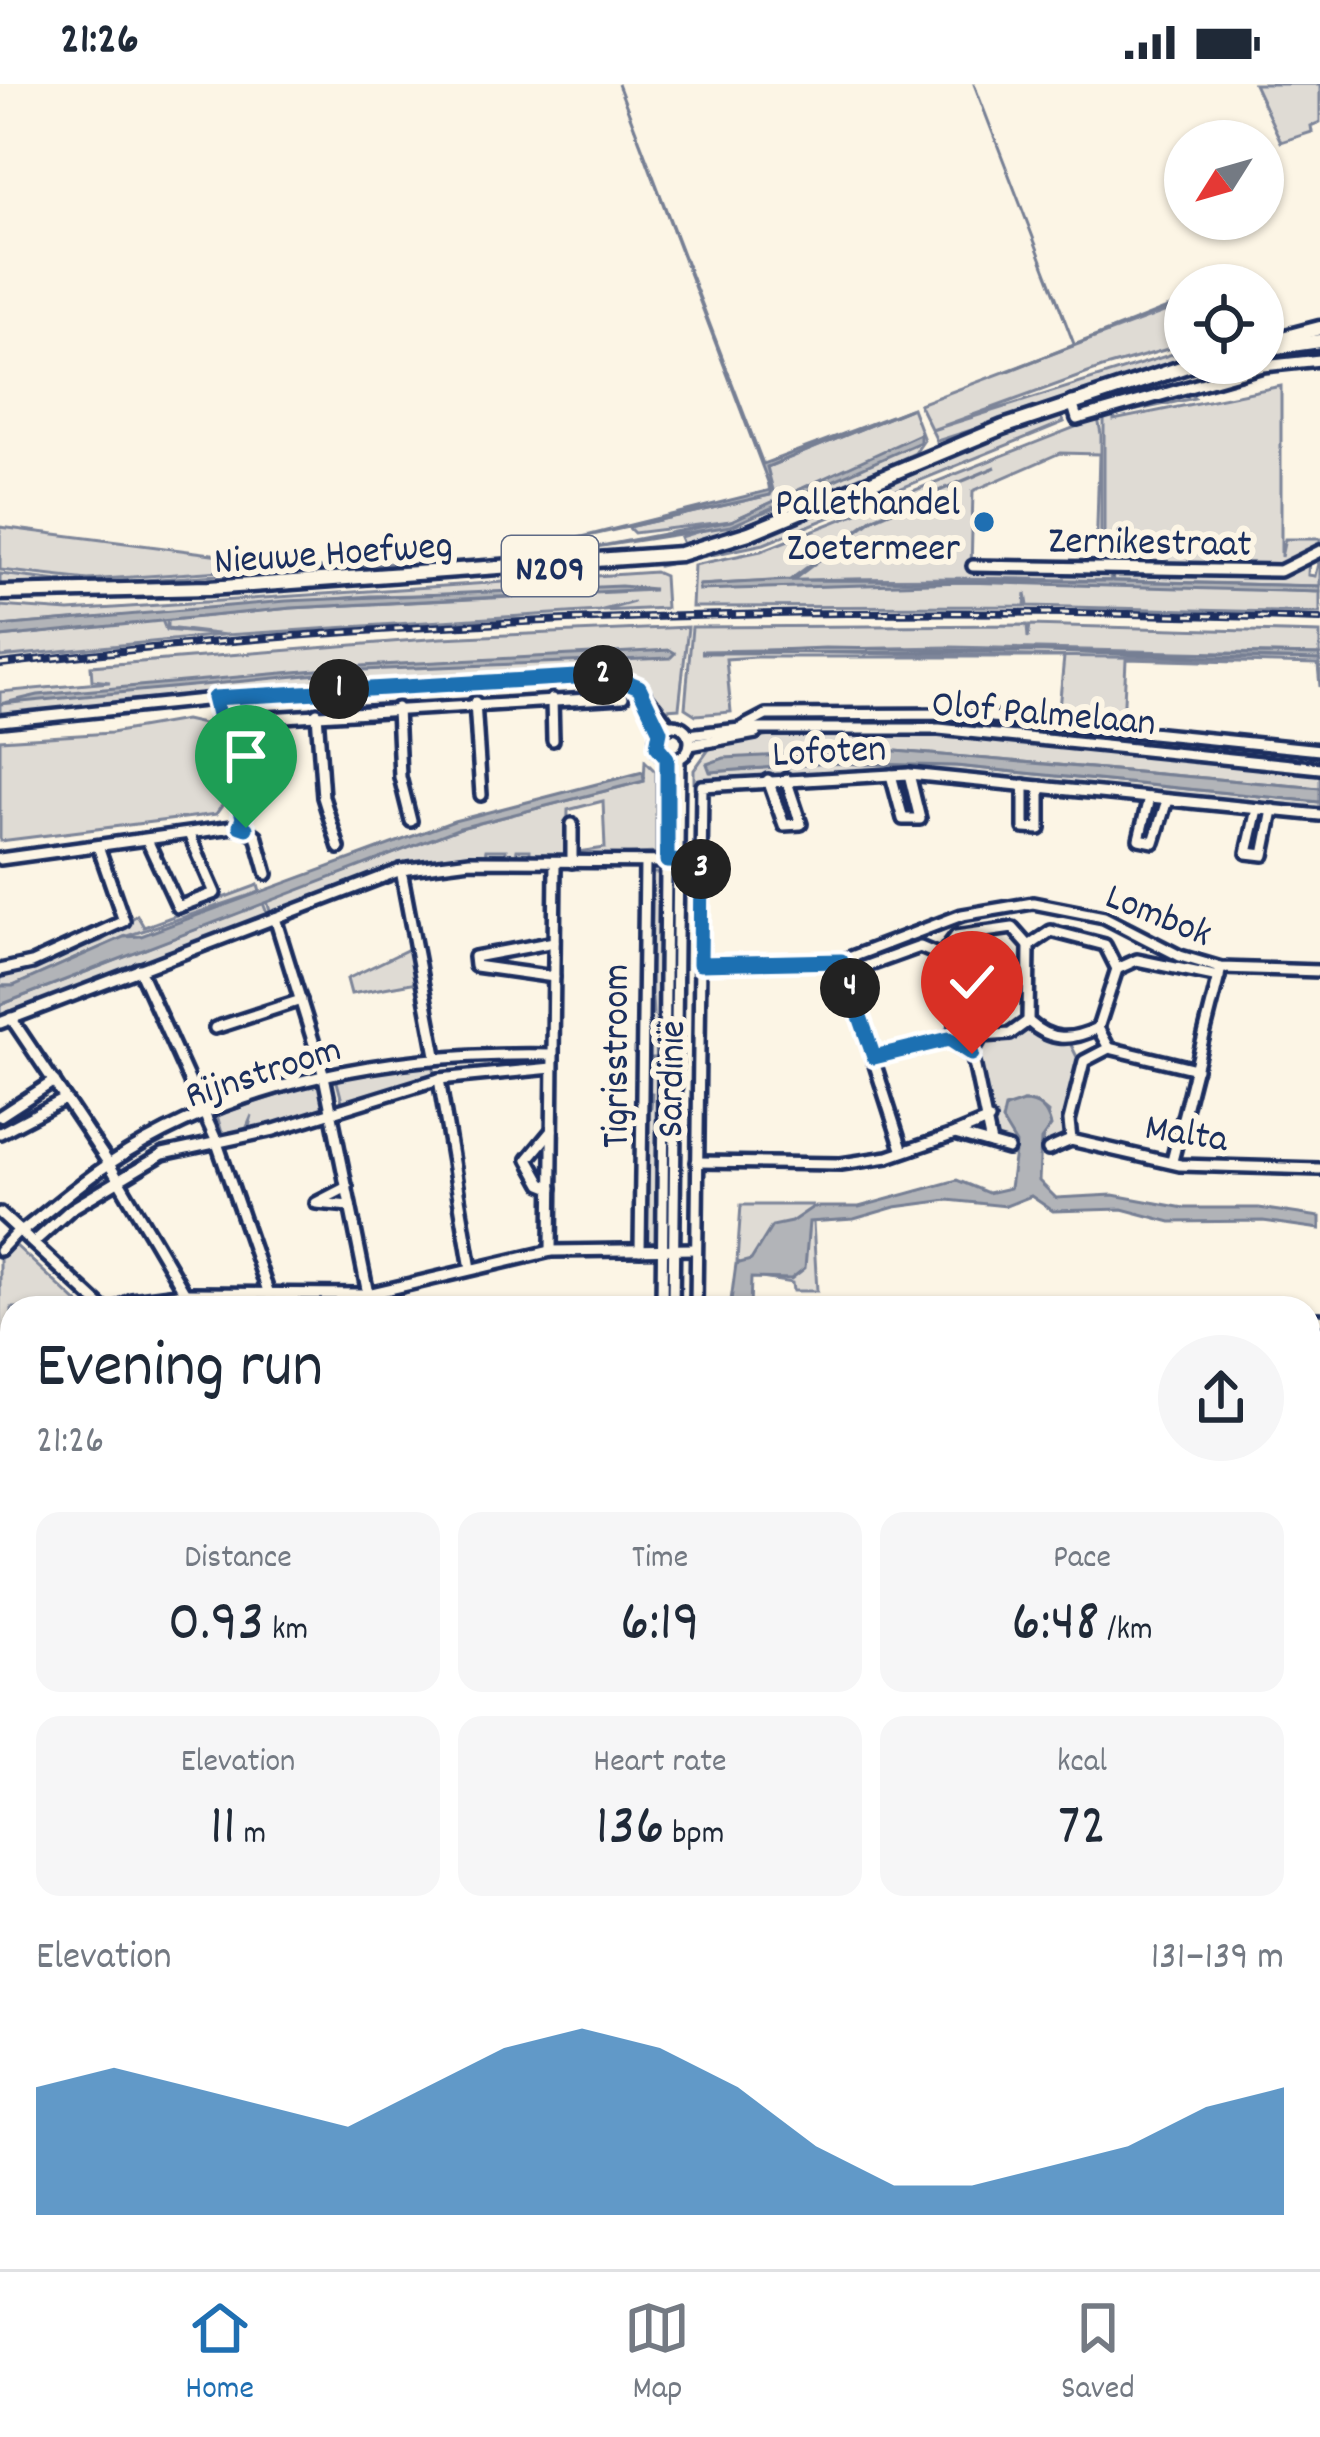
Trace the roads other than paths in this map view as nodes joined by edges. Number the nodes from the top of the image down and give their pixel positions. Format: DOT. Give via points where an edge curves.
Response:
graph roads {
  1 [pos="1320,328"];
  2 [pos="1284,339"];
  3 [pos="1320,341"];
  4 [pos="1284,344"];
  5 [pos="1320,360"];
  6 [pos="1164,373"];
  7 [pos="1072,402"];
  8 [pos="1320,551"];
  9 [pos="973,566"];
  10 [pos="0,593"];
  11 [pos="623,697"];
  12 [pos="214,698"];
  13 [pos="552,699"];
  14 [pos="475,702"];
  15 [pos="397,708"];
  16 [pos="317,713"];
  17 [pos="0,721"];
  18 [pos="216,722"];
  19 [pos="665,728"];
  20 [pos="740,729"];
  21 [pos="770,730"];
  22 [pos="554,740"];
  23 [pos="689,740"];
  24 [pos="1320,750"];
  25 [pos="673,758"];
  26 [pos="1317,766"];
  27 [pos="909,774"];
  28 [pos="891,775"];
  29 [pos="786,779"];
  30 [pos="768,780"];
  31 [pos="708,785"];
  32 [pos="1024,785"];
  33 [pos="1040,787"];
  34 [pos="481,796"];
  35 [pos="1149,798"];
  36 [pos="1166,800"];
  37 [pos="1257,809"];
  38 [pos="1273,810"];
  39 [pos="1320,815"];
  40 [pos="411,820"];
  41 [pos="572,824"];
  42 [pos="240,826"];
  43 [pos="190,836"];
  44 [pos="147,840"];
  45 [pos="98,846"];
  46 [pos="339,848"];
  47 [pos="0,859"];
  48 [pos="672,861"];
  49 [pos="556,862"];
  50 [pos="572,862"];
  51 [pos="645,862"];
  52 [pos="701,862"];
  53 [pos="401,870"];
  54 [pos="267,874"];
  55 [pos="275,918"];
  56 [pos="915,934"];
  57 [pos="554,942"];
  58 [pos="1159,945"];
  59 [pos="1029,946"];
  60 [pos="920,947"];
  61 [pos="497,953"];
  62 [pos="940,956"];
  63 [pos="1137,960"];
  64 [pos="841,961"];
  65 [pos="700,964"];
  66 [pos="139,969"];
  67 [pos="497,969"];
  68 [pos="1117,969"];
  69 [pos="0,970"];
  70 [pos="1320,971"];
  71 [pos="1220,973"];
  72 [pos="845,974"];
  73 [pos="554,977"];
  74 [pos="301,1000"];
  75 [pos="6,1021"];
  76 [pos="1028,1021"];
  77 [pos="958,1023"];
  78 [pos="215,1028"];
  79 [pos="1098,1028"];
  80 [pos="982,1036"];
  81 [pos="949,1039"];
  82 [pos="1074,1040"];
  83 [pos="1109,1048"];
  84 [pos="552,1054"];
  85 [pos="972,1054"];
  86 [pos="436,1055"];
  87 [pos="874,1057"];
  88 [pos="1084,1061"];
  89 [pos="553,1068"];
  90 [pos="1196,1069"];
  91 [pos="324,1076"];
  92 [pos="440,1079"];
  93 [pos="54,1081"];
  94 [pos="65,1100"];
  95 [pos="21,1102"];
  96 [pos="332,1113"];
  97 [pos="206,1115"];
  98 [pos="0,1116"];
  99 [pos="989,1120"];
  100 [pos="21,1122"];
  101 [pos="552,1130"];
  102 [pos="0,1133"];
  103 [pos="956,1134"];
  104 [pos="216,1140"];
  105 [pos="1071,1140"];
  106 [pos="991,1144"];
  107 [pos="902,1149"];
  108 [pos="1008,1149"];
  109 [pos="1048,1150"];
  110 [pos="1172,1160"];
  111 [pos="697,1162"];
  112 [pos="109,1164"];
  113 [pos="1320,1169"];
  114 [pos="118,1177"];
  115 [pos="347,1187"];
  116 [pos="552,1188"];
  117 [pos="350,1206"];
  118 [pos="0,1213"];
  119 [pos="20,1231"];
  120 [pos="33,1243"];
  121 [pos="669,1249"];
  122 [pos="696,1249"];
  123 [pos="0,1250"];
  124 [pos="640,1250"];
  125 [pos="551,1251"];
  126 [pos="471,1269"];
  127 [pos="185,1292"];
  128 [pos="269,1294"];
  129 [pos="368,1294"];
  130 [pos="91,1296"];
  131 [pos="158,1296"];
  132 [pos="663,1296"];
  133 [pos="672,1296"];
  134 [pos="695,1296"];
  1 -- 2 [label="main road"];
  3 -- 4 [label="main road"];
  5 -- 7 [label="street, Nieuwe Hoefweg" via="1263,365 1077,418"];
  6 -- 7 [label="main road, Nieuwe Hoefweg / N209"];
  7 -- 10 [label="main road, Nieuwe Hoefweg / N209" via="680,554 209,588"];
  8 -- 9 [label="street, Zernikestraat" via="1280,571"];
  11 -- 13 [label="street"];
  12 -- 17 [label="street"];
  12 -- 18 [label="street"];
  12 -- 19 [label="street" via="610,675 639,687"];
  13 -- 14 [label="street"];
  13 -- 22 [label="street"];
  14 -- 15 [label="street"];
  14 -- 34 [label="street"];
  15 -- 16 [label="street"];
  15 -- 40 [label="street"];
  16 -- 18 [label="street"];
  16 -- 46 [label="street" via="323,797"];
  18 -- 42 [label="street"];
  19 -- 23 [label="street"];
  19 -- 25 [label="street" via="657,746"];
  20 -- 21 [label="street, Olof Palmelaan"];
  20 -- 23 [label="street, Olof Palmelaan"];
  20 -- 24 [label="street" via="766,715 930,712"];
  21 -- 23 [label="street, Olof Palmelaan"];
  21 -- 26 [label="street, Olof Palmelaan" via="939,729"];
  23 -- 25 [label="street"];
  25 -- 48 [label="street"];
  27 -- 28 [label="street, Lofoten"];
  27 -- 28 [label="street" via="920,819 903,819"];
  27 -- 32 [label="street, Lofoten"];
  28 -- 29 [label="street, Lofoten"];
  29 -- 30 [label="street, Lofoten"];
  29 -- 30 [label="street" via="801,824 784,825"];
  30 -- 31 [label="street, Lofoten"];
  31 -- 52 [label="street, Sardinië" via="700,790"];
  32 -- 33 [label="street, Lofoten"];
  32 -- 33 [label="street" via="1024,828 1040,829"];
  33 -- 35 [label="street, Lofoten"];
  35 -- 36 [label="street, Lofoten"];
  35 -- 36 [label="street" via="1139,839 1154,842"];
  36 -- 37 [label="street, Lofoten"];
  37 -- 38 [label="street, Lofoten"];
  37 -- 38 [label="street" via="1247,853 1264,855"];
  38 -- 39 [label="street, Lofoten"];
  41 -- 50 [label="street"];
  42 -- 43 [label="street"];
  42 -- 54 [label="street" via="256,835"];
  43 -- 44 [label="street"];
  43 -- 44 [label="street" via="214,893 178,907"];
  44 -- 45 [label="street"];
  45 -- 47 [label="street"];
  45 -- 69 [label="street" via="124,921"];
  48 -- 51 [label="street"];
  48 -- 52 [label="street"];
  48 -- 121 [label="street"];
  49 -- 50 [label="street"];
  49 -- 53 [label="street"];
  49 -- 57 [label="street"];
  50 -- 51 [label="street"];
  51 -- 124 [label="street, Tigrisstroom"];
  52 -- 65 [label="street, Sardinië"];
  53 -- 55 [label="street"];
  53 -- 86 [label="street"];
  55 -- 66 [label="street"];
  55 -- 74 [label="street"];
  56 -- 58 [label="street, Lombok" via="962,915 1033,903 1104,917"];
  56 -- 60 [label="street"];
  56 -- 64 [label="street, Lombok"];
  57 -- 61 [label="street"];
  57 -- 73 [label="street"];
  58 -- 63 [label="street"];
  58 -- 71 [label="street, Lombok"];
  59 -- 62 [label="street, Lombok" via="1012,928 956,936"];
  59 -- 68 [label="street, Lombok" via="1051,931 1106,945"];
  59 -- 76 [label="street"];
  60 -- 62 [label="street"];
  60 -- 72 [label="street"];
  61 -- 67 [label="street"];
  61 -- 67 [label="street" via="475,957 476,966"];
  62 -- 77 [label="street"];
  63 -- 68 [label="street"];
  63 -- 71 [label="street"];
  64 -- 65 [label="street, Lombok"];
  64 -- 72 [label="street"];
  65 -- 111 [label="street, Sardinië"];
  66 -- 75 [label="street"];
  66 -- 97 [label="street"];
  67 -- 73 [label="street"];
  68 -- 79 [label="street"];
  70 -- 71 [label="street, Lombok"];
  71 -- 90 [label="street"];
  72 -- 87 [label="street"];
  73 -- 84 [label="street"];
  74 -- 78 [label="street"];
  74 -- 91 [label="street"];
  75 -- 93 [label="street"];
  76 -- 80 [label="street" via="1010,1034"];
  76 -- 82 [label="street" via="1042,1034"];
  77 -- 80 [label="street"];
  77 -- 81 [label="street"];
  79 -- 82 [label="street"];
  79 -- 83 [label="street"];
  80 -- 85 [label="street"];
  81 -- 85 [label="street"];
  81 -- 87 [label="street"];
  82 -- 88 [label="street"];
  83 -- 88 [label="street"];
  83 -- 90 [label="street"];
  84 -- 86 [label="street, Rijnstroom"];
  84 -- 89 [label="street"];
  85 -- 99 [label="street"];
  86 -- 91 [label="street, Rijnstroom"];
  87 -- 107 [label="street"];
  88 -- 105 [label="street"];
  89 -- 92 [label="street"];
  89 -- 101 [label="street"];
  90 -- 110 [label="street"];
  91 -- 96 [label="street"];
  91 -- 97 [label="street, Rijnstroom"];
  92 -- 96 [label="street"];
  92 -- 126 [label="street"];
  93 -- 94 [label="street"];
  93 -- 95 [label="street"];
  94 -- 100 [label="street"];
  94 -- 112 [label="street"];
  95 -- 98 [label="street"];
  95 -- 100 [label="street"];
  96 -- 104 [label="street"];
  96 -- 115 [label="street"];
  97 -- 104 [label="street"];
  97 -- 112 [label="street, Rijnstroom"];
  99 -- 103 [label="street"];
  99 -- 106 [label="street"];
  100 -- 102 [label="street"];
  101 -- 116 [label="street"];
  101 -- 116 [label="street" via="528,1160"];
  103 -- 106 [label="street"];
  103 -- 107 [label="street"];
  104 -- 114 [label="street"];
  104 -- 128 [label="street"];
  105 -- 109 [label="street"];
  105 -- 110 [label="street, Malta"];
  106 -- 108 [label="street"];
  107 -- 111 [label="street" via="841,1164"];
  110 -- 113 [label="street, Malta" via="1220,1169"];
  111 -- 122 [label="street, Sardinië"];
  112 -- 114 [label="street"];
  112 -- 119 [label="street, Rijnstroom"];
  114 -- 120 [label="street"];
  114 -- 127 [label="street"];
  115 -- 117 [label="street"];
  115 -- 117 [label="street" via="316,1203"];
  116 -- 125 [label="street"];
  117 -- 129 [label="street"];
  118 -- 119 [label="street"];
  119 -- 120 [label="street"];
  119 -- 123 [label="street, Rijnstroom"];
  120 -- 130 [label="street"];
  121 -- 122 [label="street"];
  121 -- 124 [label="street"];
  121 -- 132 [label="street"];
  121 -- 133 [label="street"];
  122 -- 134 [label="street, Sardinië"];
  124 -- 125 [label="street"];
  125 -- 126 [label="street"];
  126 -- 129 [label="street"];
  127 -- 128 [label="street"];
  127 -- 131 [label="street"];
  128 -- 129 [label="street"];
}
